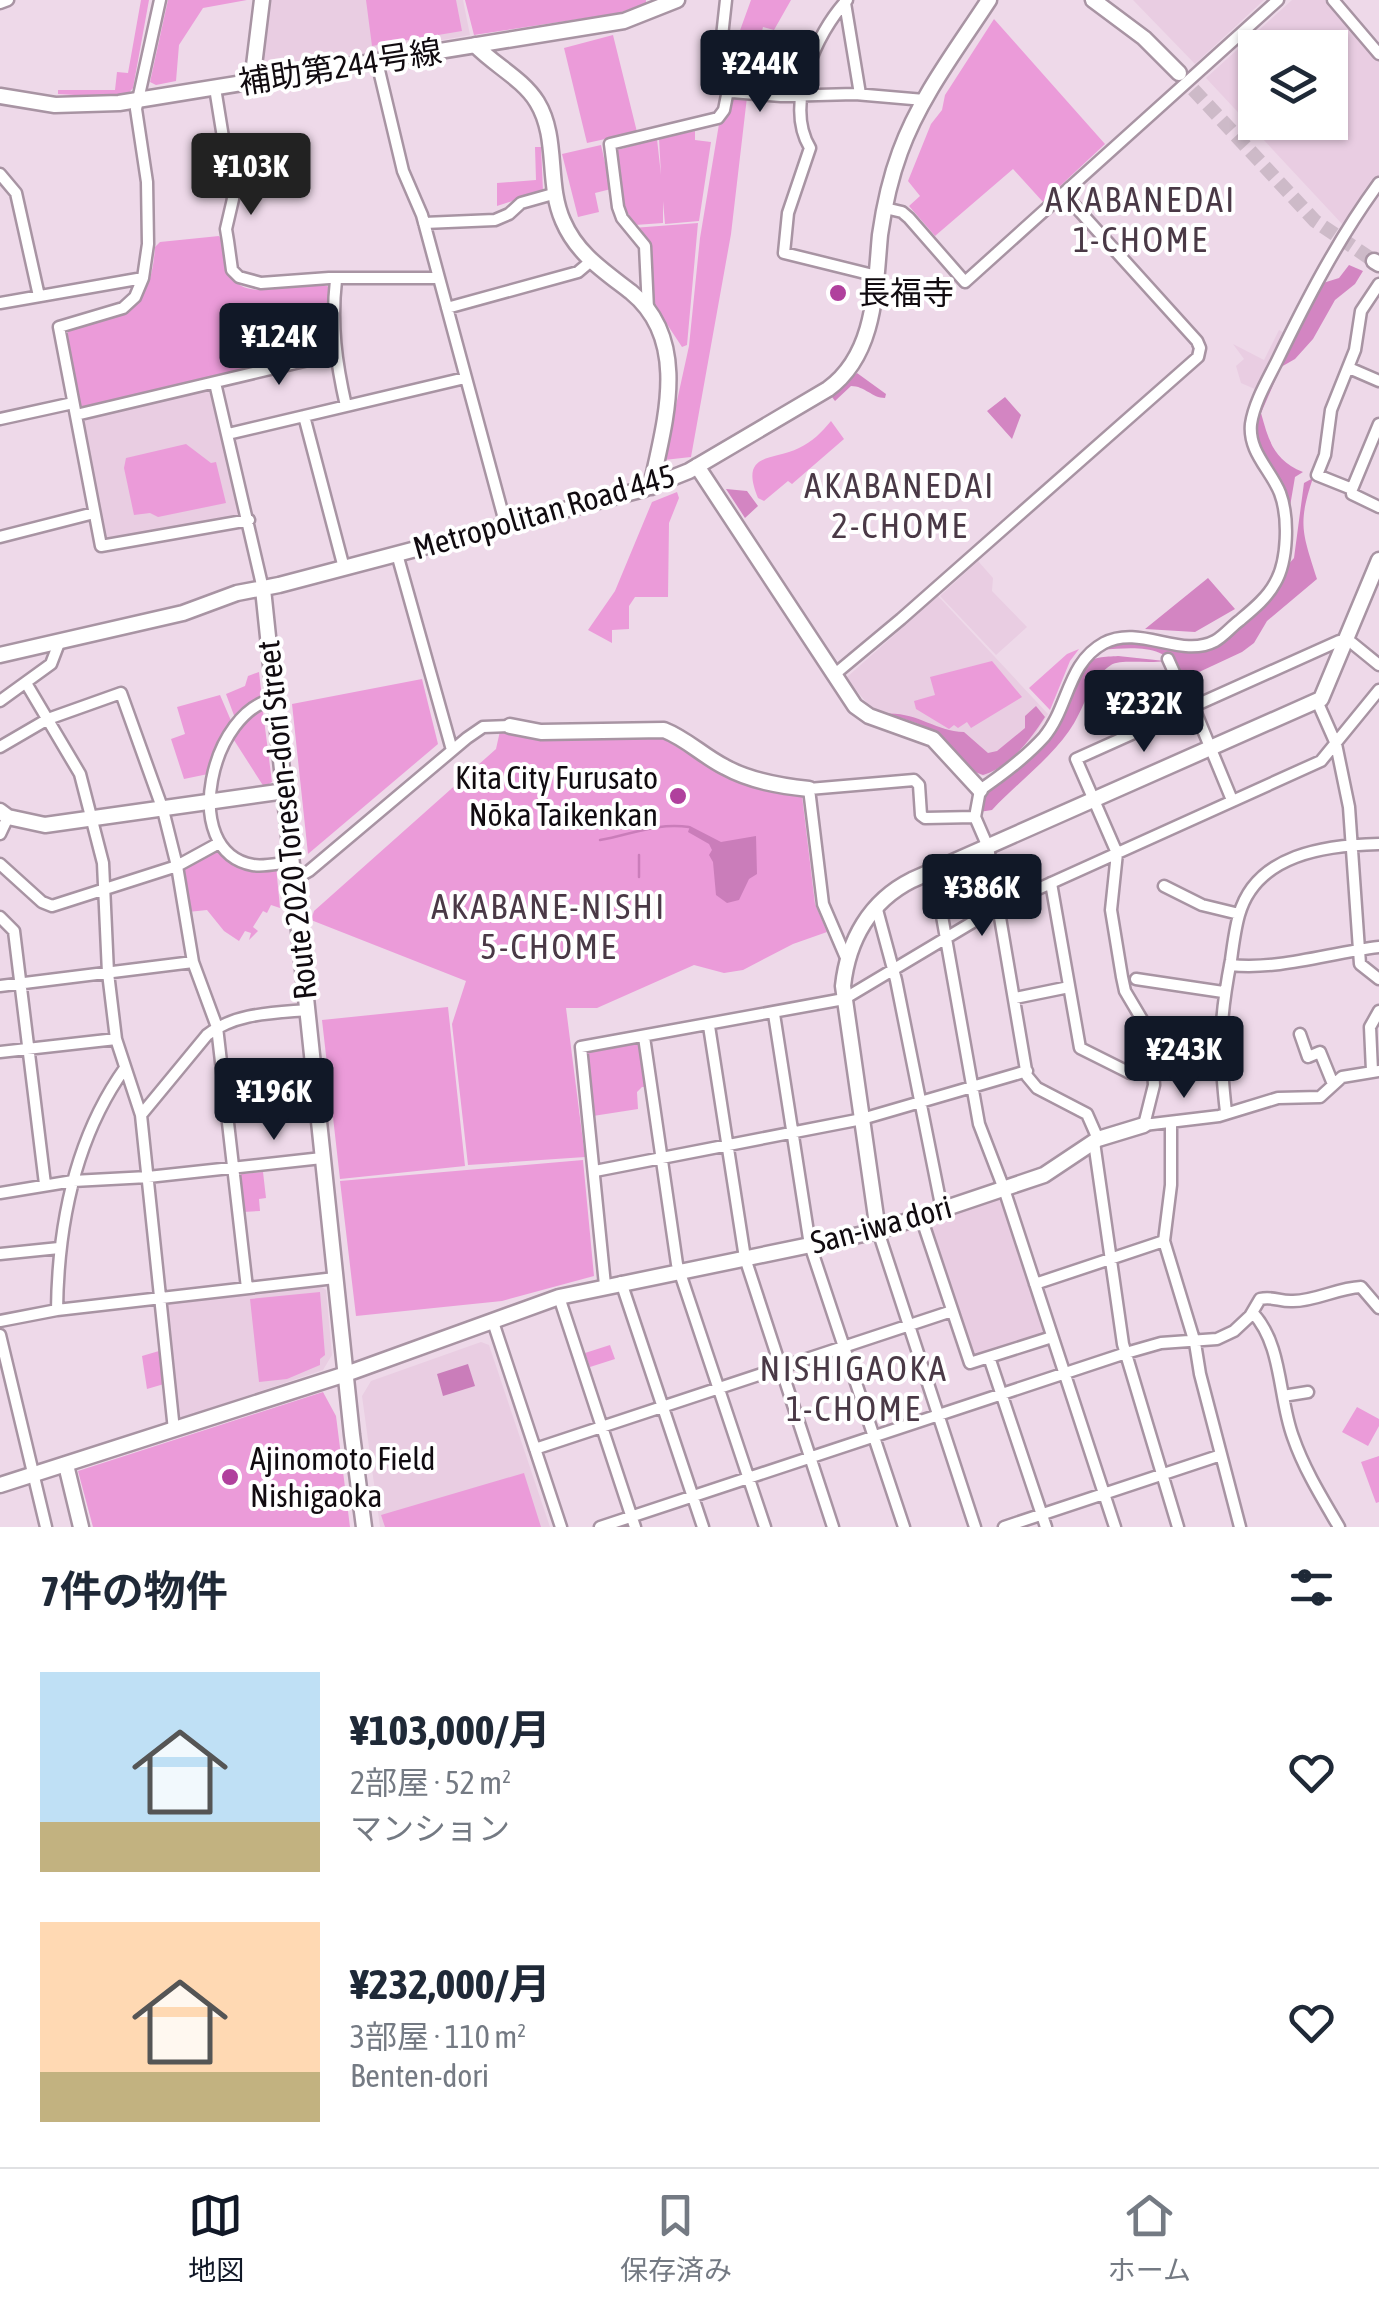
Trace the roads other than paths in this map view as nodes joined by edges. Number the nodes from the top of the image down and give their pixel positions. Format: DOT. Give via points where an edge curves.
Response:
graph roads {
  1 [pos="8,0"];
  2 [pos="160,0"];
  3 [pos="262,0"];
  4 [pos="677,0"];
  5 [pos="726,0"];
  6 [pos="989,0"];
  7 [pos="1093,0"];
  8 [pos="1278,0"];
  9 [pos="1332,0"];
  10 [pos="846,1"];
  11 [pos="0,4"];
  12 [pos="476,45"];
  13 [pos="1379,54"];
  14 [pos="377,62"];
  15 [pos="1179,73"];
  16 [pos="252,82"];
  17 [pos="216,88"];
  18 [pos="728,90"];
  19 [pos="802,93"];
  20 [pos="860,94"];
  21 [pos="0,96"];
  22 [pos="140,99"];
  23 [pos="924,100"];
  24 [pos="0,174"];
  25 [pos="1379,184"];
  26 [pos="553,194"];
  27 [pos="1065,195"];
  28 [pos="884,208"];
  29 [pos="424,223"];
  30 [pos="590,261"];
  31 [pos="877,276"];
  32 [pos="143,278"];
  33 [pos="438,278"];
  34 [pos="336,280"];
  35 [pos="1379,284"];
  36 [pos="39,296"];
  37 [pos="0,302"];
  38 [pos="446,308"];
  39 [pos="648,309"];
  40 [pos="334,354"];
  41 [pos="1348,368"];
  42 [pos="465,378"];
  43 [pos="1379,381"];
  44 [pos="215,383"];
  45 [pos="346,406"];
  46 [pos="74,409"];
  47 [pos="304,416"];
  48 [pos="0,420"];
  49 [pos="1379,424"];
  50 [pos="228,434"];
  51 [pos="697,466"];
  52 [pos="651,487"];
  53 [pos="1352,489"];
  54 [pos="1379,507"];
  55 [pos="94,513"];
  56 [pos="249,520"];
  57 [pos="506,526"];
  58 [pos="0,538"];
  59 [pos="397,554"];
  60 [pos="1379,560"];
  61 [pos="344,568"];
  62 [pos="1374,587"];
  63 [pos="264,589"];
  64 [pos="1346,640"];
  65 [pos="59,643"];
  66 [pos="0,656"];
  67 [pos="1168,659"];
  68 [pos="1379,665"];
  69 [pos="835,674"];
  70 [pos="26,683"];
  71 [pos="1379,690"];
  72 [pos="276,699"];
  73 [pos="0,701"];
  74 [pos="1317,701"];
  75 [pos="1192,709"];
  76 [pos="48,719"];
  77 [pos="510,726"];
  78 [pos="1336,744"];
  79 [pos="0,747"];
  80 [pos="1210,749"];
  81 [pos="452,750"];
  82 [pos="809,789"];
  83 [pos="980,790"];
  84 [pos="285,791"];
  85 [pos="1232,800"];
  86 [pos="1096,801"];
  87 [pos="211,803"];
  88 [pos="163,810"];
  89 [pos="4,814"];
  90 [pos="975,817"];
  91 [pos="90,821"];
  92 [pos="0,834"];
  93 [pos="219,843"];
  94 [pos="1379,844"];
  95 [pos="1352,846"];
  96 [pos="988,848"];
  97 [pos="1117,853"];
  98 [pos="292,862"];
  99 [pos="0,864"];
  100 [pos="177,866"];
  101 [pos="934,871"];
  102 [pos="294,880"];
  103 [pos="1050,884"];
  104 [pos="1164,886"];
  105 [pos="103,890"];
  106 [pos="876,906"];
  107 [pos="998,907"];
  108 [pos="1239,914"];
  109 [pos="0,917"];
  110 [pos="947,937"];
  111 [pos="1379,948"];
  112 [pos="1358,950"];
  113 [pos="847,960"];
  114 [pos="193,962"];
  115 [pos="1230,965"];
  116 [pos="893,970"];
  117 [pos="108,973"];
  118 [pos="1136,978"];
  119 [pos="1379,978"];
  120 [pos="20,984"];
  121 [pos="0,986"];
  122 [pos="1069,987"];
  123 [pos="1223,992"];
  124 [pos="1015,998"];
  125 [pos="844,999"];
  126 [pos="307,1010"];
  127 [pos="1379,1011"];
  128 [pos="774,1014"];
  129 [pos="708,1026"];
  130 [pos="217,1027"];
  131 [pos="1300,1034"];
  132 [pos="644,1038"];
  133 [pos="116,1039"];
  134 [pos="29,1049"];
  135 [pos="0,1052"];
  136 [pos="125,1068"];
  137 [pos="1026,1071"];
  138 [pos="1375,1071"];
  139 [pos="1130,1073"];
  140 [pos="1333,1084"];
  141 [pos="973,1086"];
  142 [pos="919,1103"];
  143 [pos="1226,1112"];
  144 [pos="140,1115"];
  145 [pos="862,1119"];
  146 [pos="1171,1122"];
  147 [pos="1144,1125"];
  148 [pos="792,1133"];
  149 [pos="1096,1140"];
  150 [pos="727,1146"];
  151 [pos="322,1158"];
  152 [pos="662,1159"];
  153 [pos="230,1168"];
  154 [pos="595,1171"];
  155 [pos="148,1177"];
  156 [pos="72,1181"];
  157 [pos="45,1184"];
  158 [pos="1004,1189"];
  159 [pos="0,1193"];
  160 [pos="942,1210"];
  161 [pos="921,1217"];
  162 [pos="878,1232"];
  163 [pos="1164,1241"];
  164 [pos="810,1245"];
  165 [pos="59,1248"];
  166 [pos="0,1254"];
  167 [pos="745,1258"];
  168 [pos="1108,1259"];
  169 [pos="679,1271"];
  170 [pos="336,1278"];
  171 [pos="613,1284"];
  172 [pos="1035,1284"];
  173 [pos="247,1288"];
  174 [pos="559,1297"];
  175 [pos="160,1298"];
  176 [pos="1379,1308"];
  177 [pos="57,1310"];
  178 [pos="952,1311"];
  179 [pos="1252,1313"];
  180 [pos="0,1321"];
  181 [pos="493,1322"];
  182 [pos="909,1325"];
  183 [pos="0,1335"];
  184 [pos="1052,1337"];
  185 [pos="1195,1342"];
  186 [pos="844,1346"];
  187 [pos="1126,1353"];
  188 [pos="990,1357"];
  189 [pos="781,1368"];
  190 [pos="346,1374"];
  191 [pos="1064,1374"];
  192 [pos="717,1388"];
  193 [pos="14,1392"];
  194 [pos="1308,1392"];
  195 [pos="1002,1393"];
  196 [pos="0,1396"];
  197 [pos="1282,1396"];
  198 [pos="663,1407"];
  199 [pos="938,1414"];
  200 [pos="602,1427"];
  201 [pos="174,1430"];
  202 [pos="873,1436"];
  203 [pos="536,1449"];
  204 [pos="1221,1455"];
  205 [pos="811,1458"];
  206 [pos="66,1464"];
  207 [pos="34,1474"];
  208 [pos="1160,1475"];
  209 [pos="749,1478"];
  210 [pos="0,1484"];
  211 [pos="1104,1494"];
  212 [pos="692,1496"];
  213 [pos="1042,1514"];
  214 [pos="634,1521"];
  215 [pos="46,1527"];
  216 [pos="81,1527"];
  217 [pos="364,1527"];
  218 [pos="561,1527"];
  219 [pos="600,1527"];
  220 [pos="703,1527"];
  221 [pos="764,1527"];
  222 [pos="833,1527"];
  223 [pos="904,1527"];
  224 [pos="976,1527"];
  225 [pos="1004,1527"];
  226 [pos="1046,1527"];
  227 [pos="1115,1527"];
  228 [pos="1178,1527"];
  229 [pos="1240,1527"];
  230 [pos="1339,1527"];
  1 -- 11 [label="street"];
  2 -- 22 [label="street"];
  3 -- 16 [label="street"];
  4 -- 12 [label="street, 補助第244号線" via="624,20"];
  5 -- 18 [label="street" via="718,73"];
  6 -- 23 [label="street, Metropolitan Road 445"];
  7 -- 15 [label="street"];
  8 -- 27 [label="street"];
  9 -- 13 [label="street"];
  10 -- 19 [label="street" via="819,38"];
  10 -- 20 [label="street"];
  12 -- 14 [label="street, 補助第244号線"];
  12 -- 26 [label="street" via="538,104 549,138"];
  14 -- 16 [label="street, 補助第244号線"];
  14 -- 29 [label="street" via="402,171"];
  16 -- 17 [label="street, 補助第244号線"];
  17 -- 22 [label="street, 補助第244号線"];
  17 -- 34 [label="street" via="233,199 226,228 232,270 254,283"];
  18 -- 19 [label="street"];
  18 -- 39 [label="street" via="718,118 610,144 618,207 646,246"];
  19 -- 20 [label="street"];
  19 -- 31 [label="street" via="803,136 810,148 788,213 784,253"];
  20 -- 23 [label="street"];
  21 -- 22 [label="street, 補助第244号線" via="55,105"];
  22 -- 32 [label="street" via="147,182"];
  23 -- 28 [label="street, Metropolitan Road 445"];
  24 -- 36 [label="street" via="16,193"];
  25 -- 83 [label="street" via="1307,299 1251,426 1254,448 1282,504 1281,569 1270,590 1214,642 1195,646 1131,636 1093,649 1044,737"];
  26 -- 29 [label="street" via="520,203 495,220"];
  26 -- 30 [label="street"];
  27 -- 28 [label="street" via="965,282 909,218"];
  27 -- 69 [label="street" via="1197,340 1198,357"];
  28 -- 31 [label="street, Metropolitan Road 445"];
  29 -- 33 [label="street"];
  30 -- 38 [label="street" via="578,272"];
  30 -- 39 [label="street"];
  31 -- 51 [label="street, Metropolitan Road 445" via="866,331 840,381"];
  32 -- 36 [label="street"];
  32 -- 46 [label="street" via="123,308 59,327"];
  33 -- 34 [label="street"];
  33 -- 38 [label="street"];
  34 -- 40 [label="street"];
  35 -- 41 [label="street" via="1360,310"];
  36 -- 37 [label="street"];
  38 -- 42 [label="street"];
  39 -- 52 [label="street" via="670,382"];
  40 -- 44 [label="street"];
  40 -- 45 [label="street"];
  41 -- 43 [label="street"];
  41 -- 53 [label="street" via="1317,475"];
  42 -- 45 [label="street"];
  42 -- 57 [label="street"];
  44 -- 46 [label="street"];
  44 -- 50 [label="street"];
  45 -- 47 [label="street"];
  46 -- 48 [label="street"];
  46 -- 55 [label="street"];
  47 -- 50 [label="street"];
  47 -- 61 [label="street"];
  49 -- 53 [label="street"];
  50 -- 56 [label="street"];
  51 -- 52 [label="street, Metropolitan Road 445"];
  51 -- 69 [label="street"];
  52 -- 57 [label="street, Metropolitan Road 445"];
  53 -- 54 [label="street"];
  55 -- 56 [label="street" via="101,546"];
  55 -- 58 [label="street"];
  56 -- 63 [label="street"];
  57 -- 59 [label="street, Metropolitan Road 445"];
  59 -- 61 [label="street, Metropolitan Road 445"];
  59 -- 81 [label="street"];
  60 -- 62 [label="street"];
  61 -- 63 [label="street, Metropolitan Road 445"];
  62 -- 64 [label="street"];
  63 -- 65 [label="street, Metropolitan Road 445"];
  63 -- 72 [label="street, Route 2020 Toresen-dori Street"];
  64 -- 68 [label="street"];
  64 -- 74 [label="street"];
  64 -- 75 [label="street"];
  65 -- 66 [label="street, Metropolitan Road 445"];
  65 -- 70 [label="street" via="51,664"];
  67 -- 75 [label="street"];
  69 -- 83 [label="street" via="862,712 933,739"];
  70 -- 73 [label="street"];
  70 -- 76 [label="street"];
  71 -- 78 [label="street"];
  72 -- 84 [label="street, Route 2020 Toresen-dori Street"];
  72 -- 87 [label="street" via="263,700 237,719 210,776"];
  74 -- 78 [label="street"];
  74 -- 80 [label="street"];
  75 -- 80 [label="street"];
  75 -- 86 [label="street" via="1076,759"];
  76 -- 79 [label="street"];
  76 -- 88 [label="street" via="121,693"];
  76 -- 91 [label="street" via="80,774"];
  77 -- 81 [label="street" via="483,727"];
  77 -- 82 [label="street" via="540,732 664,730 726,768"];
  78 -- 85 [label="street" via="1321,761"];
  78 -- 95 [label="street"];
  80 -- 85 [label="street"];
  80 -- 86 [label="street"];
  81 -- 102 [label="street"];
  82 -- 90 [label="street" via="914,780 925,818"];
  82 -- 113 [label="street" via="823,904"];
  83 -- 90 [label="street"];
  84 -- 87 [label="street"];
  84 -- 98 [label="street, Route 2020 Toresen-dori Street"];
  85 -- 97 [label="street"];
  86 -- 96 [label="street"];
  86 -- 97 [label="street"];
  87 -- 88 [label="street"];
  87 -- 93 [label="street"];
  88 -- 91 [label="street"];
  88 -- 100 [label="street"];
  89 -- 91 [label="street" via="45,826"];
  89 -- 92 [label="street"];
  90 -- 96 [label="street"];
  91 -- 105 [label="street"];
  93 -- 98 [label="street" via="255,865"];
  93 -- 100 [label="street"];
  94 -- 95 [label="street"];
  95 -- 108 [label="street" via="1291,856 1255,886"];
  95 -- 112 [label="street"];
  96 -- 101 [label="street"];
  96 -- 107 [label="street"];
  97 -- 103 [label="street"];
  97 -- 147 [label="street" via="1111,910 1122,977 1144,1023 1153,1068"];
  98 -- 102 [label="street, Route 2020 Toresen-dori Street"];
  99 -- 105 [label="street" via="52,906"];
  100 -- 105 [label="street"];
  100 -- 114 [label="street"];
  101 -- 106 [label="street"];
  101 -- 110 [label="street"];
  102 -- 126 [label="street, Route 2020 Toresen-dori Street"];
  103 -- 107 [label="street"];
  103 -- 122 [label="street"];
  104 -- 108 [label="street"];
  105 -- 117 [label="street"];
  106 -- 113 [label="street"];
  106 -- 116 [label="street"];
  107 -- 110 [label="street"];
  107 -- 124 [label="street"];
  108 -- 115 [label="street"];
  109 -- 120 [label="street" via="14,931"];
  110 -- 116 [label="street"];
  110 -- 141 [label="street"];
  111 -- 112 [label="street"];
  112 -- 115 [label="street" via="1301,962"];
  112 -- 119 [label="street" via="1360,964"];
  113 -- 125 [label="street"];
  114 -- 117 [label="street"];
  114 -- 130 [label="street"];
  115 -- 123 [label="street"];
  116 -- 125 [label="street"];
  116 -- 142 [label="street"];
  117 -- 120 [label="street"];
  117 -- 133 [label="street"];
  118 -- 123 [label="street"];
  120 -- 121 [label="street"];
  120 -- 134 [label="street"];
  122 -- 124 [label="street"];
  122 -- 139 [label="street" via="1080,1048"];
  123 -- 143 [label="street" via="1219,1053"];
  124 -- 137 [label="street"];
  125 -- 128 [label="street"];
  125 -- 145 [label="street"];
  126 -- 130 [label="street" via="256,1014"];
  126 -- 151 [label="street, Route 2020 Toresen-dori Street"];
  127 -- 138 [label="street" via="1370,1028"];
  128 -- 129 [label="street"];
  128 -- 148 [label="street"];
  129 -- 132 [label="street"];
  129 -- 150 [label="street"];
  130 -- 144 [label="street"];
  130 -- 153 [label="street"];
  131 -- 140 [label="street" via="1308,1057 1320,1052"];
  132 -- 152 [label="street"];
  132 -- 154 [label="street" via="580,1047"];
  133 -- 134 [label="street"];
  133 -- 136 [label="street"];
  134 -- 135 [label="street"];
  134 -- 157 [label="street"];
  136 -- 144 [label="street"];
  136 -- 156 [label="street" via="102,1105"];
  137 -- 141 [label="street"];
  137 -- 149 [label="street" via="1037,1088 1086,1114"];
  138 -- 140 [label="street"];
  140 -- 143 [label="street" via="1320,1096 1278,1098"];
  141 -- 142 [label="street"];
  141 -- 158 [label="street" via="979,1124"];
  142 -- 145 [label="street"];
  142 -- 160 [label="street"];
  143 -- 146 [label="street"];
  144 -- 155 [label="street"];
  145 -- 148 [label="street"];
  145 -- 162 [label="street"];
  146 -- 147 [label="street"];
  146 -- 163 [label="street"];
  147 -- 149 [label="street, San-iwa dori"];
  148 -- 150 [label="street"];
  148 -- 164 [label="street"];
  149 -- 158 [label="street, San-iwa dori" via="1044,1174"];
  149 -- 168 [label="street"];
  150 -- 152 [label="street"];
  150 -- 167 [label="street"];
  151 -- 153 [label="street"];
  151 -- 170 [label="street, Route 2020 Toresen-dori Street"];
  152 -- 154 [label="street"];
  152 -- 169 [label="street"];
  153 -- 155 [label="street"];
  153 -- 173 [label="street"];
  154 -- 171 [label="street"];
  155 -- 156 [label="street"];
  155 -- 175 [label="street"];
  156 -- 157 [label="street"];
  156 -- 165 [label="street"];
  157 -- 159 [label="street"];
  158 -- 160 [label="street, San-iwa dori"];
  158 -- 172 [label="street"];
  160 -- 161 [label="street, San-iwa dori"];
  161 -- 162 [label="street, San-iwa dori"];
  161 -- 178 [label="street"];
  162 -- 164 [label="street, San-iwa dori"];
  162 -- 182 [label="street"];
  163 -- 168 [label="street"];
  163 -- 185 [label="street"];
  164 -- 167 [label="street, San-iwa dori"];
  164 -- 186 [label="street"];
  165 -- 166 [label="street"];
  165 -- 177 [label="street"];
  167 -- 169 [label="street, San-iwa dori"];
  167 -- 189 [label="street"];
  168 -- 172 [label="street"];
  168 -- 187 [label="street"];
  169 -- 171 [label="street, San-iwa dori"];
  169 -- 192 [label="street"];
  170 -- 173 [label="street"];
  170 -- 190 [label="street, Route 2020 Toresen-dori Street"];
  171 -- 174 [label="street, San-iwa dori"];
  171 -- 198 [label="street"];
  172 -- 184 [label="street"];
  173 -- 175 [label="street"];
  174 -- 181 [label="street, San-iwa dori"];
  174 -- 200 [label="street"];
  175 -- 177 [label="street"];
  175 -- 201 [label="street"];
  176 -- 179 [label="street" via="1361,1287 1347,1287 1297,1302 1260,1299"];
  177 -- 180 [label="street"];
  178 -- 182 [label="street"];
  178 -- 188 [label="street" via="970,1362"];
  179 -- 185 [label="street" via="1234,1331"];
  179 -- 197 [label="street" via="1272,1346"];
  181 -- 190 [label="street, San-iwa dori"];
  181 -- 203 [label="street"];
  182 -- 186 [label="street"];
  182 -- 199 [label="street"];
  183 -- 193 [label="street"];
  184 -- 188 [label="street"];
  184 -- 191 [label="street"];
  185 -- 187 [label="street"];
  185 -- 204 [label="street"];
  186 -- 189 [label="street"];
  186 -- 202 [label="street"];
  187 -- 191 [label="street"];
  187 -- 208 [label="street"];
  188 -- 195 [label="street"];
  189 -- 192 [label="street"];
  189 -- 205 [label="street"];
  190 -- 201 [label="street, San-iwa dori"];
  190 -- 217 [label="street, Route 2020 Toresen-dori Street"];
  191 -- 195 [label="street"];
  191 -- 211 [label="street"];
  192 -- 198 [label="street"];
  192 -- 209 [label="street"];
  193 -- 196 [label="street"];
  193 -- 207 [label="street"];
  194 -- 197 [label="street"];
  195 -- 199 [label="street"];
  195 -- 213 [label="street"];
  197 -- 230 [label="street" via="1293,1437"];
  198 -- 200 [label="street"];
  198 -- 212 [label="street"];
  199 -- 202 [label="street"];
  199 -- 224 [label="street"];
  200 -- 203 [label="street"];
  200 -- 214 [label="street"];
  201 -- 206 [label="street, San-iwa dori"];
  202 -- 205 [label="street"];
  202 -- 223 [label="street"];
  203 -- 218 [label="street"];
  204 -- 208 [label="street"];
  204 -- 229 [label="street"];
  205 -- 209 [label="street"];
  205 -- 222 [label="street"];
  206 -- 207 [label="street, San-iwa dori"];
  206 -- 216 [label="street"];
  207 -- 210 [label="street, San-iwa dori"];
  207 -- 215 [label="street"];
  208 -- 211 [label="street"];
  208 -- 228 [label="street"];
  209 -- 212 [label="street"];
  209 -- 221 [label="street"];
  211 -- 213 [label="street"];
  211 -- 227 [label="street"];
  212 -- 214 [label="street"];
  212 -- 220 [label="street"];
  213 -- 225 [label="street"];
  213 -- 226 [label="street"];
  214 -- 219 [label="street"];
}
